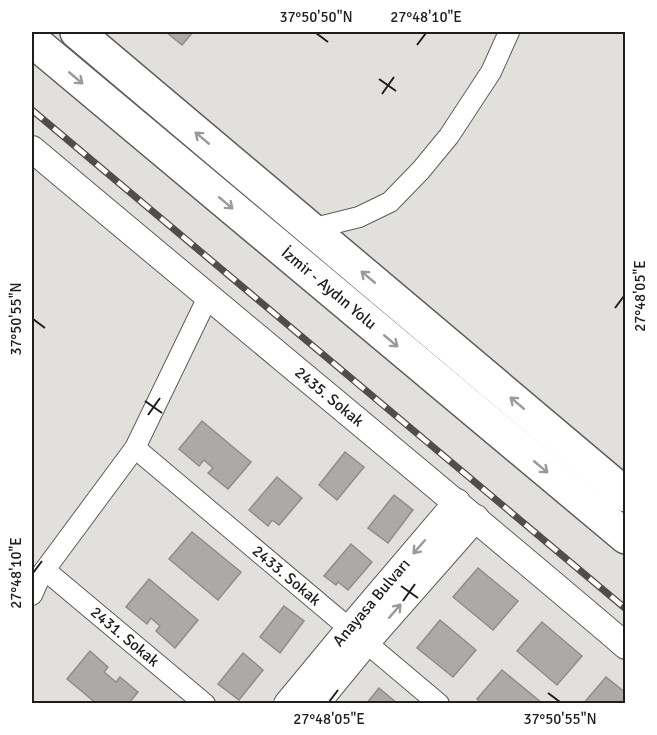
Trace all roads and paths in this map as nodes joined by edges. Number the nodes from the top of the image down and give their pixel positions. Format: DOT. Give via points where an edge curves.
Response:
graph roads {
  1 [pos="76,32"];
  2 [pos="509,32"];
  3 [pos="32,40"];
  4 [pos="32,149"];
  5 [pos="311,229"];
  6 [pos="208,297"];
  7 [pos="135,448"];
  8 [pos="626,495"];
  9 [pos="457,502"];
  10 [pos="476,518"];
  11 [pos="626,537"];
  12 [pos="45,570"];
  13 [pos="32,595"];
  14 [pos="357,636"];
  15 [pos="626,646"];
  16 [pos="205,704"];
  17 [pos="287,704"];
  18 [pos="316,704"];
  19 [pos="439,704"];
  5 -- 1 [label="highway, one-way"];
  2 -- 5 [label="street" via="491,72 449,136 390,202 359,217"];
  3 -- 11 [label="highway, İzmir - Aydın Yolu, one-way"];
  4 -- 6 [label="street, 2435. Sokak"];
  8 -- 5 [label="highway, one-way"];
  6 -- 7 [label="street"];
  6 -- 9 [label="street, 2435. Sokak"];
  7 -- 12 [label="street"];
  7 -- 14 [label="street, 2433. Sokak"];
  9 -- 10 [label="street, 2435. Sokak"];
  9 -- 14 [label="street, Anayasa Bulvarı, one-way"];
  14 -- 10 [label="street, Anayasa Bulvarı, one-way"];
  10 -- 15 [label="street, 2435. Sokak"];
  12 -- 13 [label="street"];
  12 -- 16 [label="street, 2431. Sokak"];
  14 -- 17 [label="street, Anayasa Bulvarı"];
  14 -- 18 [label="street, Anayasa Bulvarı"];
  14 -- 19 [label="street, 2433. Sokak"];
}
